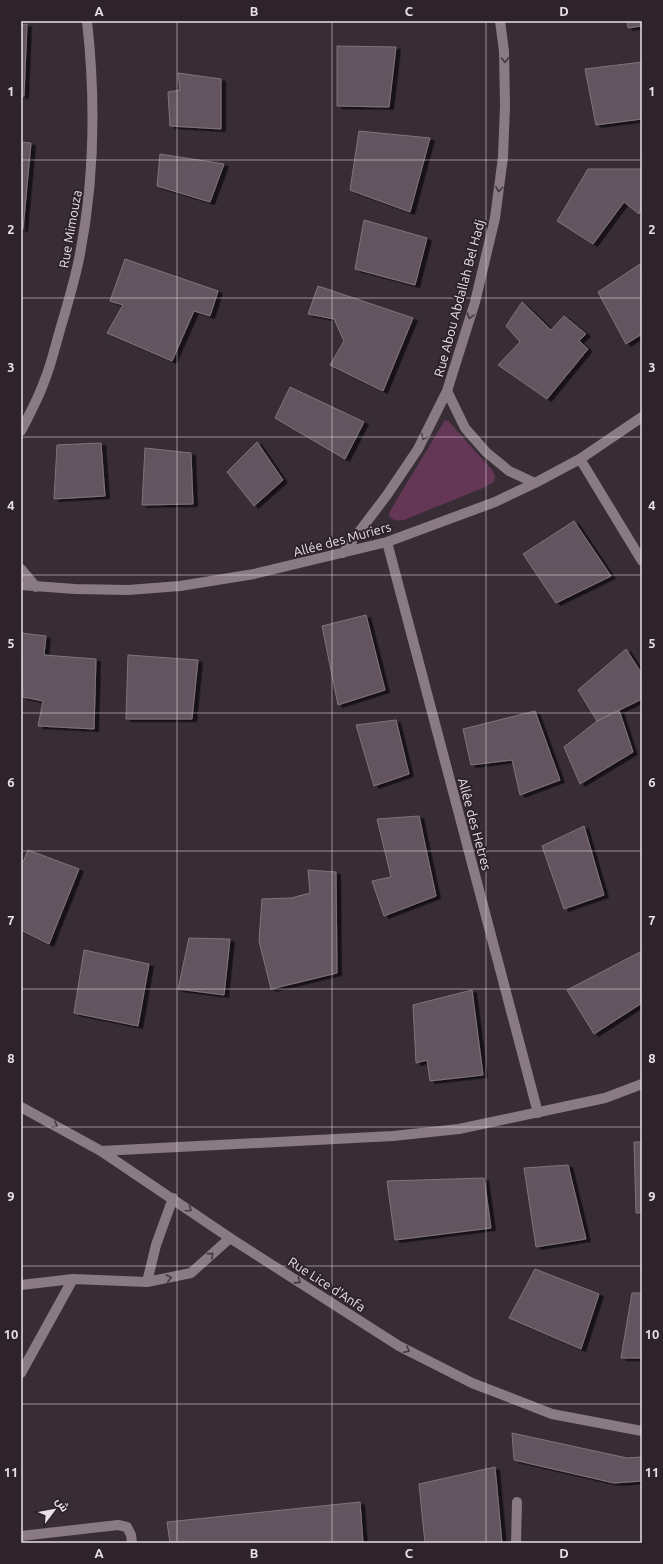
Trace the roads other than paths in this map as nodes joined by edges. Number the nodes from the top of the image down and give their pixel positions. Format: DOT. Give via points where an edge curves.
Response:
graph roads {
  1 [pos="87,21"];
  2 [pos="500,21"];
  3 [pos="447,391"];
  4 [pos="642,417"];
  5 [pos="21,431"];
  6 [pos="580,459"];
  7 [pos="535,483"];
  8 [pos="387,542"];
  9 [pos="343,553"];
  10 [pos="642,561"];
  11 [pos="21,569"];
  12 [pos="21,586"];
  13 [pos="36,587"];
  14 [pos="642,1084"];
  15 [pos="21,1106"];
  16 [pos="538,1113"];
  17 [pos="101,1151"];
  18 [pos="173,1198"];
  19 [pos="230,1238"];
  20 [pos="73,1279"];
  21 [pos="147,1282"];
  22 [pos="21,1285"];
  23 [pos="21,1374"];
  24 [pos="642,1431"];
  25 [pos="517,1502"];
  26 [pos="21,1536"];
  27 [pos="132,1543"];
  28 [pos="516,1543"];
  1 -- 5 [label="street, Rue Mimouza" via="94,103 93,159 88,208 79,260 67,306 44,382"];
  2 -- 3 [label="street, Rue Abou Abdallah Bel Hadj, one-way" via="506,106 495,218 475,302"];
  3 -- 7 [label="street, Rue Abou Abdallah Bel Hadj" via="465,428 486,452 509,471"];
  3 -- 9 [label="street, Rue Abou Abdallah Bel Hadj, one-way" via="418,449 387,496"];
  4 -- 6 [label="street, Allée des Muriers"];
  6 -- 7 [label="street, Allée des Muriers"];
  6 -- 10 [label="street"];
  7 -- 8 [label="street, Allée des Muriers" via="495,502"];
  8 -- 9 [label="street, Allée des Muriers"];
  8 -- 16 [label="street, Allêe des Hetres"];
  9 -- 13 [label="street, Allée des Muriers" via="254,574 180,586 128,590"];
  11 -- 13 [label="street"];
  12 -- 13 [label="street, Allée des Muriers"];
  14 -- 16 [label="street" via="606,1098"];
  15 -- 17 [label="street, Rue Lice d'Anfa, one-way"];
  16 -- 17 [label="street" via="459,1129 393,1136"];
  17 -- 18 [label="street, Rue Lice d'Anfa"];
  18 -- 19 [label="street, Rue Lice d'Anfa, one-way"];
  18 -- 21 [label="street" via="150,1263"];
  21 -- 19 [label="street, one-way" via="191,1273"];
  19 -- 24 [label="street, Rue Lice d'Anfa, one-way" via="399,1346 472,1383 552,1414"];
  20 -- 21 [label="street"];
  20 -- 22 [label="street"];
  20 -- 23 [label="street"];
  25 -- 28 [label="street"];
  26 -- 27 [label="street" via="118,1525 127,1527"];
}
